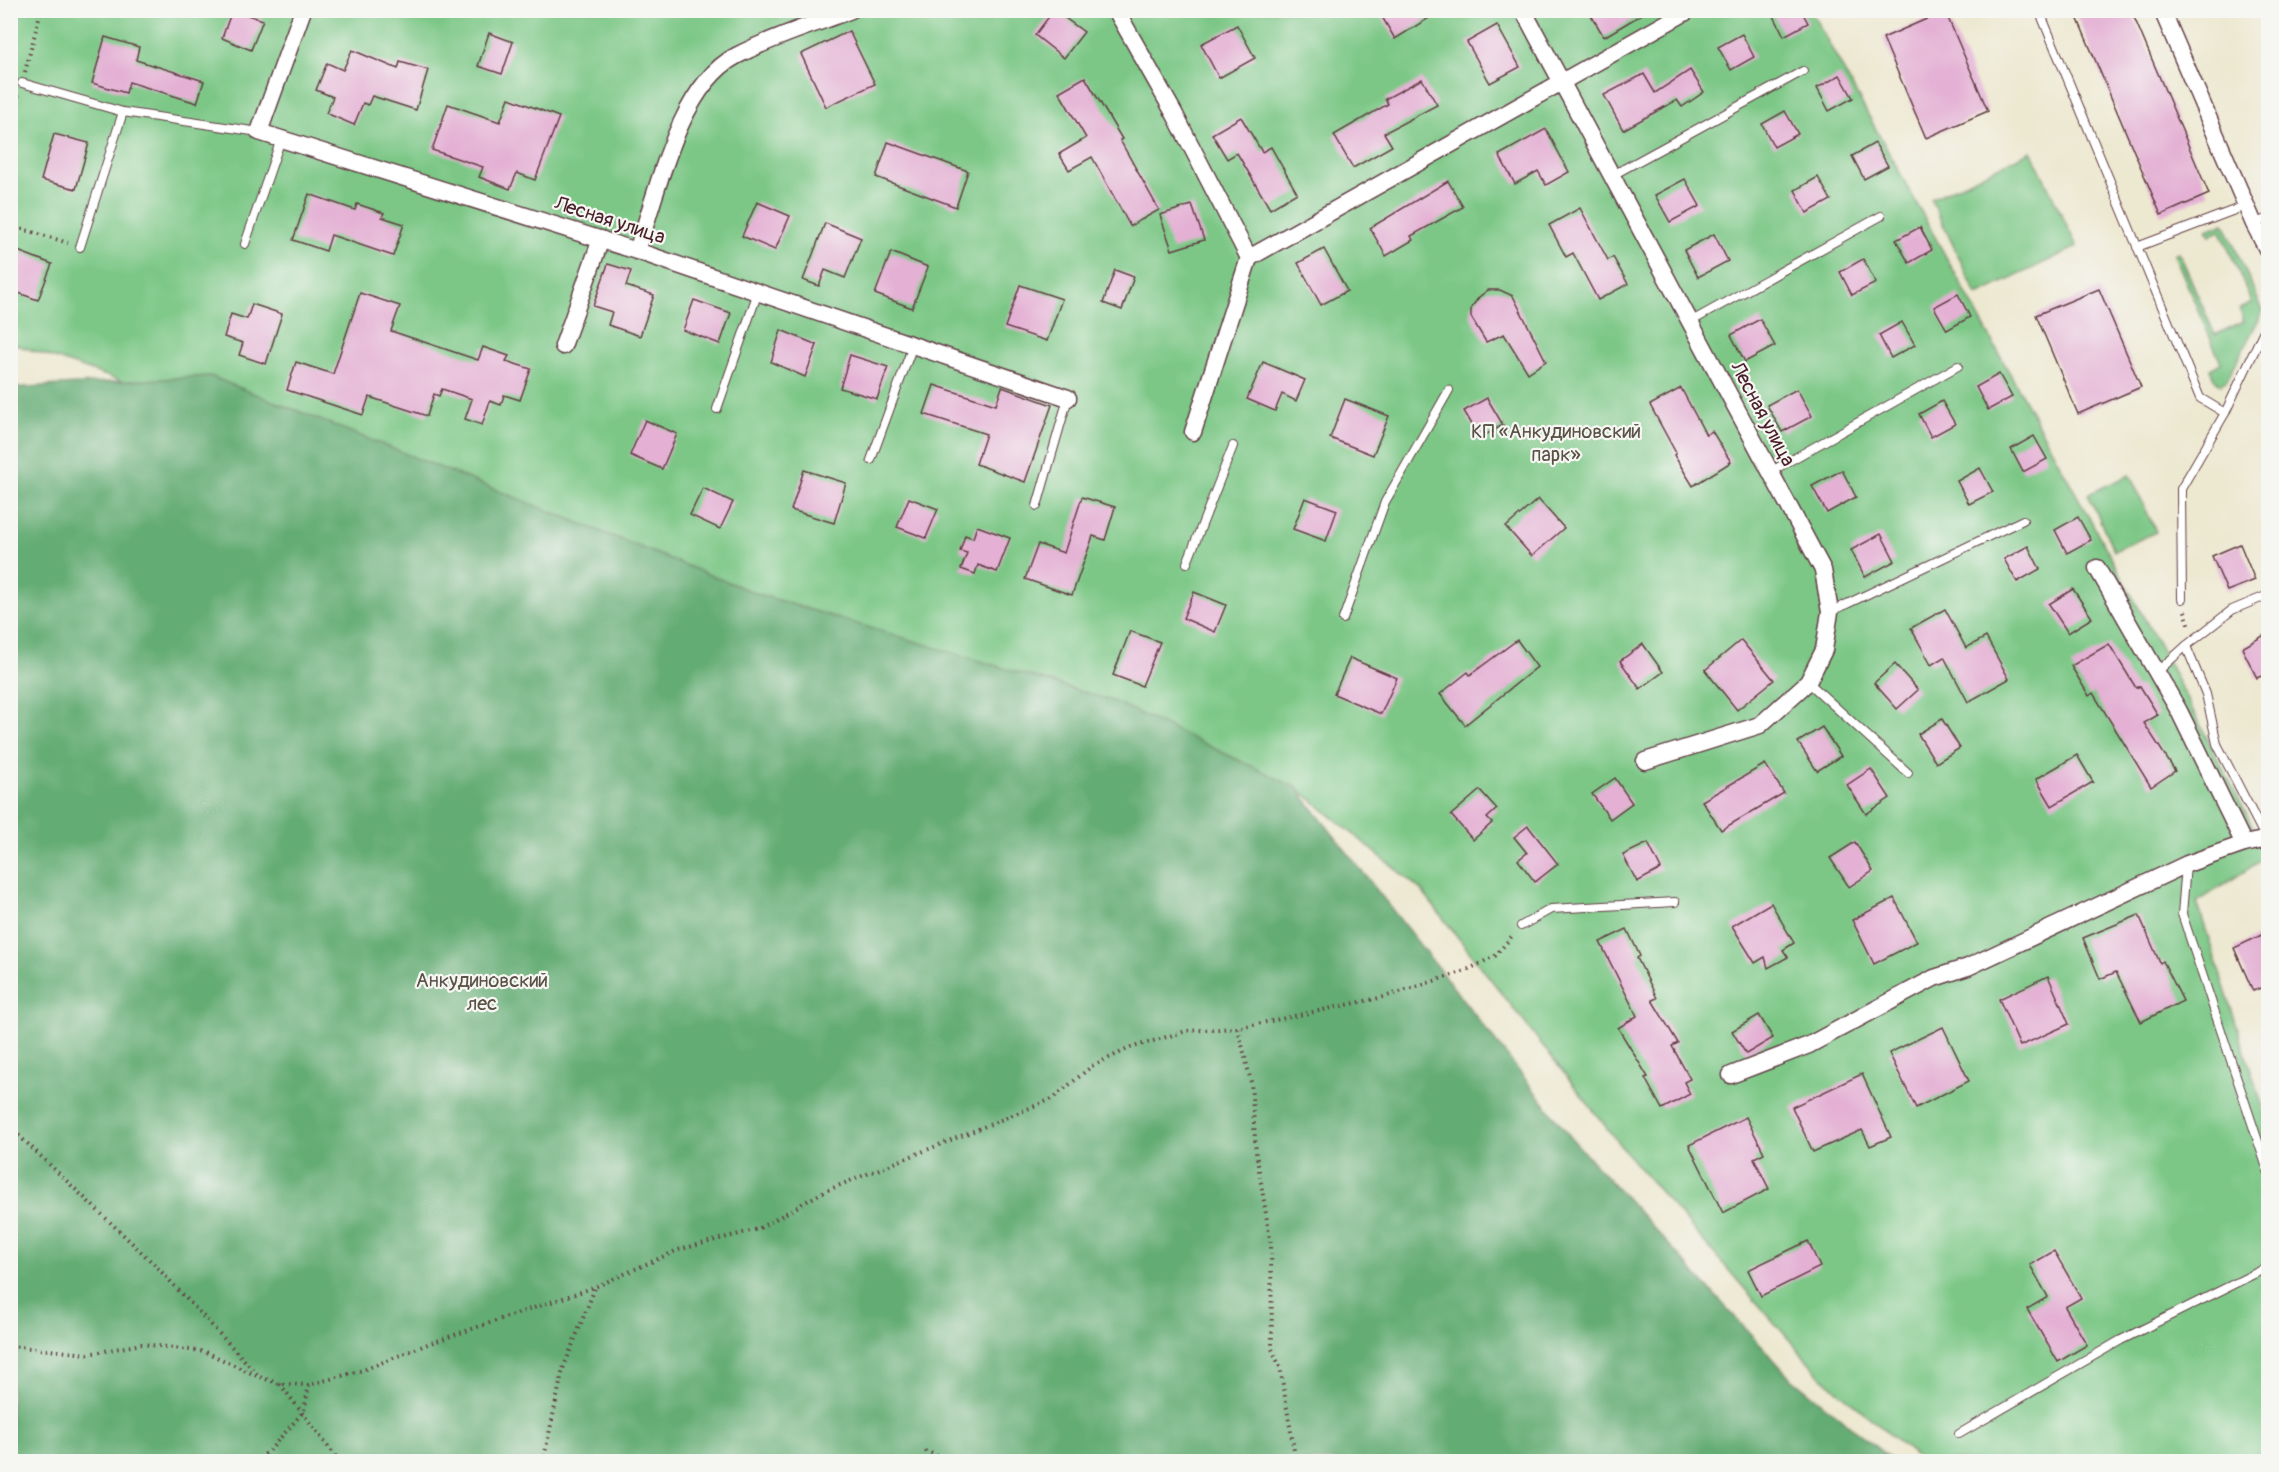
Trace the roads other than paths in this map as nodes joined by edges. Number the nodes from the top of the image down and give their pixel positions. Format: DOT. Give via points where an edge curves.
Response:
graph roads {
  1 [pos="303,10"];
  2 [pos="851,10"];
  3 [pos="1116,10"];
  4 [pos="1523,10"];
  5 [pos="2039,10"];
  6 [pos="2162,10"];
  7 [pos="1686,12"];
  8 [pos="1803,71"];
  9 [pos="22,83"];
  10 [pos="1562,83"];
  11 [pos="123,112"];
  12 [pos="259,132"];
  13 [pos="281,140"];
  14 [pos="1611,176"];
  15 [pos="2246,206"];
  16 [pos="1881,216"];
  17 [pos="2261,221"];
  18 [pos="602,239"];
  19 [pos="245,244"];
  20 [pos="80,247"];
  21 [pos="2137,247"];
  22 [pos="637,251"];
  23 [pos="2268,251"];
  24 [pos="1249,258"];
  25 [pos="758,292"];
  26 [pos="1690,322"];
  27 [pos="2268,322"];
  28 [pos="913,345"];
  29 [pos="563,346"];
  30 [pos="1958,366"];
  31 [pos="1449,390"];
  32 [pos="1068,398"];
  33 [pos="717,410"];
  34 [pos="2225,413"];
  35 [pos="1193,432"];
  36 [pos="1233,446"];
  37 [pos="871,460"];
  38 [pos="1770,472"];
  39 [pos="1037,506"];
  40 [pos="2023,520"];
  41 [pos="1187,563"];
  42 [pos="2097,568"];
  43 [pos="2268,595"];
  44 [pos="2182,600"];
  45 [pos="1830,612"];
  46 [pos="1343,619"];
  47 [pos="2187,646"];
  48 [pos="2157,672"];
  49 [pos="1808,682"];
  50 [pos="1645,761"];
  51 [pos="1908,773"];
  52 [pos="2267,839"];
  53 [pos="2244,844"];
  54 [pos="2187,864"];
  55 [pos="1675,903"];
  56 [pos="1521,926"];
  57 [pos="1731,1075"];
  58 [pos="2268,1171"];
  59 [pos="2268,1267"];
  60 [pos="1959,1434"];
  1 -- 12 [label="street"];
  2 -- 22 [label="street" via="735,57 711,75 684,114"];
  3 -- 24 [label="street"];
  4 -- 10 [label="street, Лесная улица"];
  5 -- 21 [label="lane"];
  6 -- 15 [label="street"];
  7 -- 10 [label="street"];
  8 -- 14 [label="lane"];
  9 -- 11 [label="lane"];
  10 -- 14 [label="street, Лесная улица"];
  10 -- 24 [label="street"];
  11 -- 12 [label="lane"];
  11 -- 20 [label="lane"];
  12 -- 13 [label="street, Лесная улица"];
  13 -- 18 [label="street, Лесная улица"];
  13 -- 19 [label="lane"];
  14 -- 26 [label="street, Лесная улица"];
  15 -- 17 [label="street"];
  15 -- 21 [label="lane"];
  16 -- 26 [label="lane"];
  17 -- 23 [label="street"];
  18 -- 22 [label="street, Лесная улица"];
  18 -- 29 [label="street"];
  21 -- 34 [label="lane" via="2200,398"];
  22 -- 25 [label="street, Лесная улица"];
  24 -- 35 [label="street"];
  25 -- 28 [label="street, Лесная улица"];
  25 -- 33 [label="lane"];
  26 -- 38 [label="street, Лесная улица"];
  27 -- 34 [label="lane"];
  28 -- 32 [label="street, Лесная улица"];
  28 -- 37 [label="lane"];
  30 -- 38 [label="lane"];
  31 -- 46 [label="lane" via="1385,502"];
  32 -- 39 [label="lane"];
  34 -- 44 [label="lane" via="2181,489"];
  36 -- 41 [label="lane"];
  38 -- 45 [label="street, Лесная улица" via="1823,570"];
  40 -- 45 [label="lane"];
  42 -- 48 [label="street"];
  43 -- 47 [label="lane" via="2232,610"];
  45 -- 49 [label="street, Лесная улица" via="1824,650"];
  47 -- 48 [label="lane"];
  47 -- 52 [label="lane" via="2206,694 2217,744"];
  48 -- 53 [label="street"];
  49 -- 50 [label="street, Лесная улица" via="1760,725"];
  49 -- 51 [label="lane"];
  52 -- 53 [label="street"];
  53 -- 54 [label="street"];
  54 -- 57 [label="street" via="1968,967 1934,978 1809,1045"];
  54 -- 58 [label="lane" via="2182,914"];
  55 -- 56 [label="lane" via="1551,909"];
  59 -- 60 [label="lane" via="2121,1340"];
}
